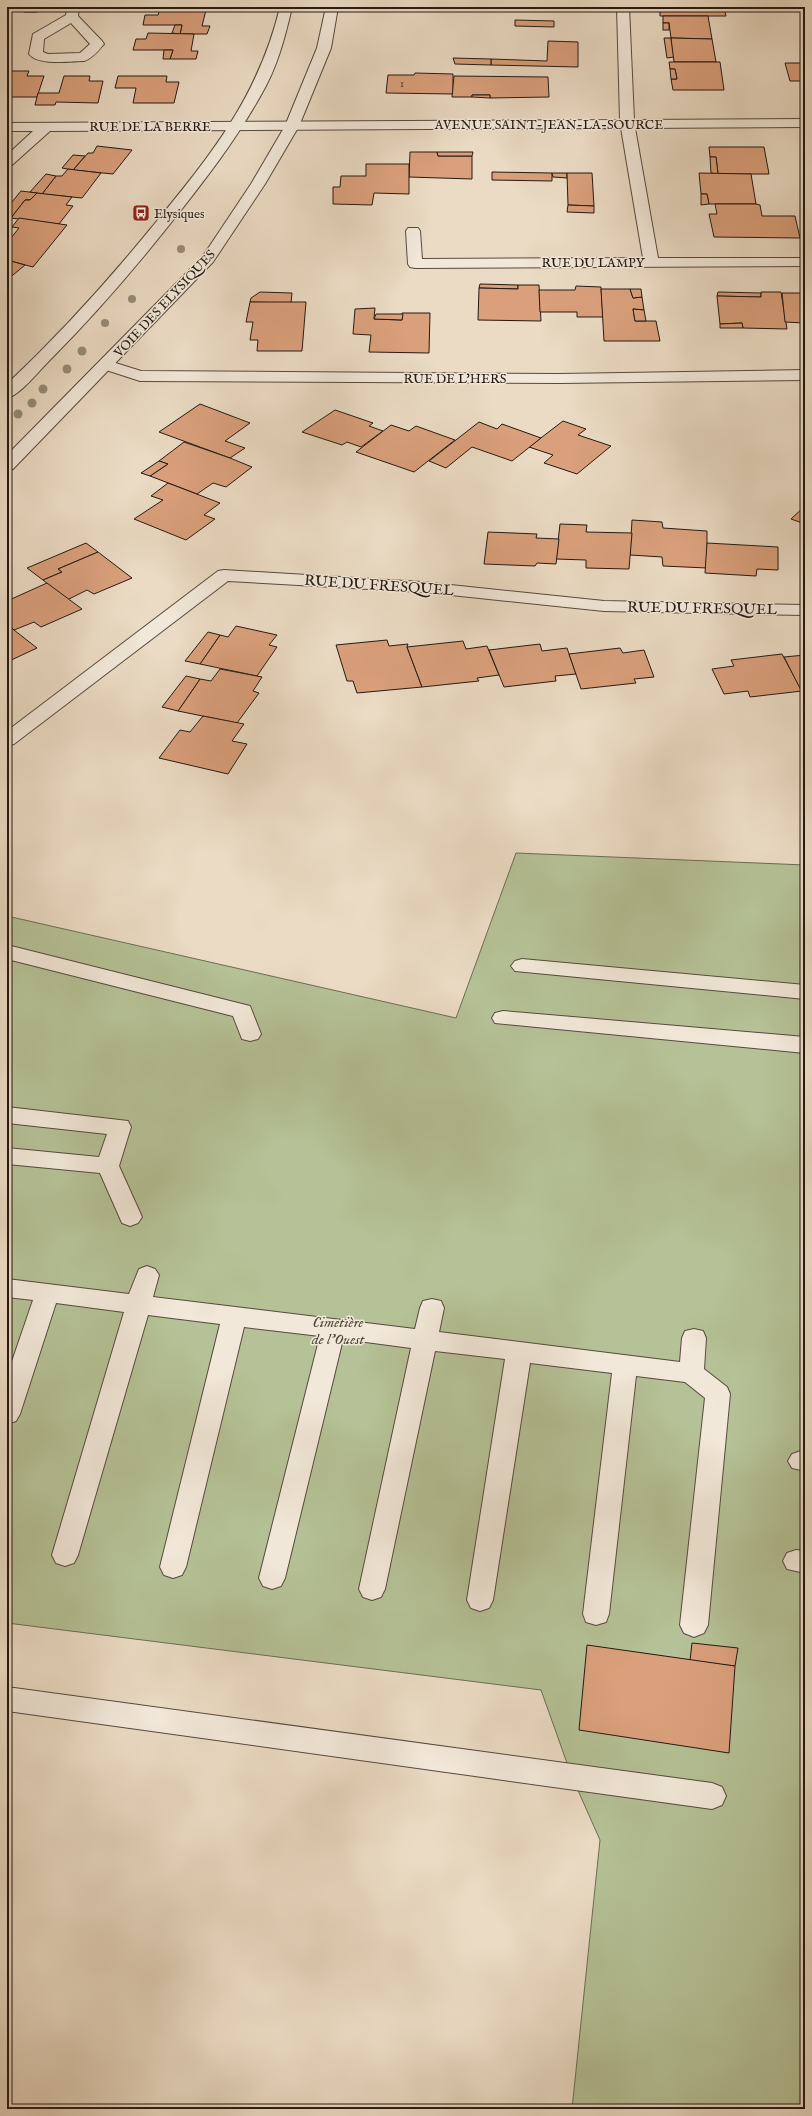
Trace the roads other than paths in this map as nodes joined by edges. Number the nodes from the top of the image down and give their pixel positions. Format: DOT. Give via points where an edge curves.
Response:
graph roads {
  1 [pos="286,7"];
  2 [pos="332,7"];
  3 [pos="623,7"];
  4 [pos="805,123"];
  5 [pos="627,124"];
  6 [pos="238,125"];
  7 [pos="292,126"];
  8 [pos="7,127"];
  9 [pos="46,127"];
  10 [pos="7,162"];
  11 [pos="414,231"];
  12 [pos="651,262"];
  13 [pos="805,262"];
  14 [pos="106,365"];
  15 [pos="805,375"];
  16 [pos="7,393"];
  17 [pos="7,465"];
  18 [pos="805,610"];
  19 [pos="7,740"];
  20 [pos="7,952"];
  21 [pos="522,966"];
  22 [pos="805,992"];
  23 [pos="503,1018"];
  24 [pos="250,1034"];
  25 [pos="805,1045"];
  26 [pos="7,1115"];
  27 [pos="7,1156"];
  28 [pos="108,1166"];
  29 [pos="130,1217"];
  30 [pos="147,1275"];
  31 [pos="7,1288"];
  32 [pos="47,1293"];
  33 [pos="139,1304"];
  34 [pos="432,1308"];
  35 [pos="234,1316"];
  36 [pos="334,1328"];
  37 [pos="694,1338"];
  38 [pos="426,1340"];
  39 [pos="519,1351"];
  40 [pos="625,1365"];
  41 [pos="691,1373"];
  42 [pos="7,1414"];
  43 [pos="66,1554"];
  44 [pos="173,1567"];
  45 [pos="272,1578"];
  46 [pos="372,1589"];
  47 [pos="480,1600"];
  48 [pos="596,1614"];
  49 [pos="694,1625"];
  50 [pos="7,1699"];
  51 [pos="712,1796"];
  1 -- 6 [label="street" via="272,56"];
  2 -- 7 [label="street, VOIE DES ELYSIQUES" via="324,48"];
  3 -- 5 [label="street"];
  4 -- 5 [label="street, AVENUE SAINT-JEAN-LA-SOURCE"];
  5 -- 7 [label="street, AVENUE SAINT-JEAN-LA-SOURCE"];
  5 -- 12 [label="street"];
  6 -- 7 [label="street, RUE DE LA BERRE"];
  6 -- 9 [label="street, RUE DE LA BERRE"];
  6 -- 16 [label="street" via="209,166 144,246 50,353"];
  7 -- 14 [label="street, VOIE DES ELYSIQUES" via="258,184 208,259"];
  8 -- 9 [label="street, RUE DE LA BERRE"];
  9 -- 10 [label="street"];
  11 -- 12 [label="street, RUE DU LAMPY" via="415,264"];
  12 -- 13 [label="street, RUE DU LAMPY"];
  14 -- 15 [label="street, RUE DE L'HERS" via="140,376 707,378"];
  14 -- 17 [label="street, VOIE DES ELYSIQUES"];
  18 -- 19 [label="street, RUE DU FRESQUEL" via="604,606 422,587 224,574"];
  20 -- 24 [label="street" via="242,1011"];
  21 -- 22 [label="street"];
  23 -- 25 [label="street"];
  26 -- 28 [label="street" via="120,1127"];
  27 -- 28 [label="street"];
  28 -- 29 [label="street"];
  30 -- 33 [label="street"];
  31 -- 32 [label="street"];
  32 -- 33 [label="street"];
  32 -- 42 [label="street"];
  33 -- 35 [label="street"];
  33 -- 43 [label="street"];
  34 -- 38 [label="street"];
  35 -- 36 [label="street"];
  35 -- 44 [label="street"];
  36 -- 38 [label="street"];
  36 -- 45 [label="street"];
  37 -- 41 [label="street"];
  38 -- 39 [label="street"];
  38 -- 46 [label="street"];
  39 -- 40 [label="street"];
  39 -- 47 [label="street"];
  40 -- 41 [label="street"];
  40 -- 48 [label="street"];
  41 -- 49 [label="street" via="718,1394"];
  50 -- 51 [label="street"];
}
